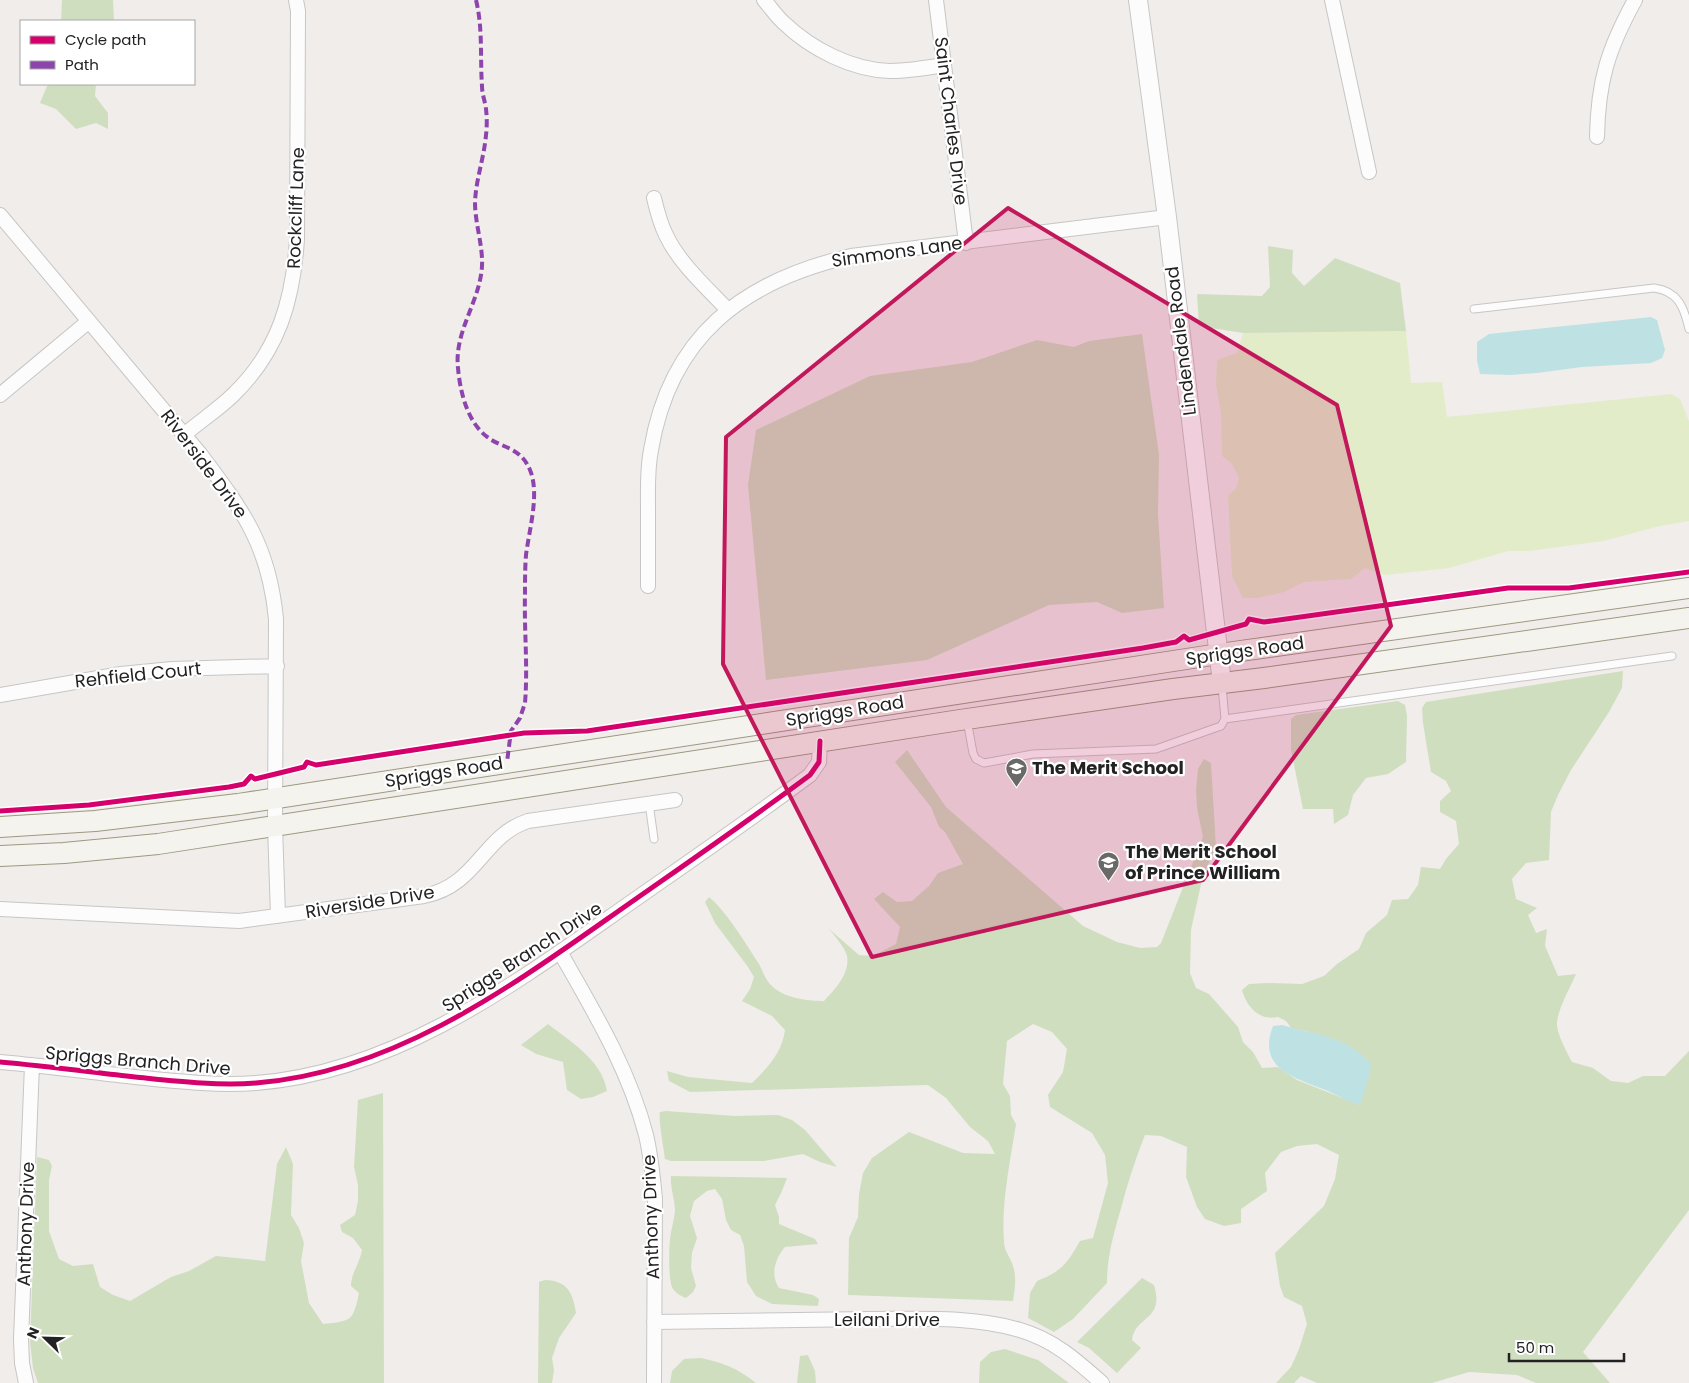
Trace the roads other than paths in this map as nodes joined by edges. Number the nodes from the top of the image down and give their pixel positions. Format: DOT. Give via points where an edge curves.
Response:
graph roads {
  1 [pos="296,0"];
  2 [pos="764,0"];
  3 [pos="936,0"];
  4 [pos="1138,0"];
  5 [pos="1332,0"];
  6 [pos="1635,0"];
  7 [pos="943,65"];
  8 [pos="1597,137"];
  9 [pos="1369,172"];
  10 [pos="654,198"];
  11 [pos="0,215"];
  12 [pos="1167,217"];
  13 [pos="966,243"];
  14 [pos="1474,309"];
  15 [pos="728,310"];
  16 [pos="89,321"];
  17 [pos="1689,329"];
  18 [pos="0,395"];
  19 [pos="184,435"];
  20 [pos="648,586"];
  21 [pos="1689,588"];
  22 [pos="1689,618"];
  23 [pos="1218,654"];
  24 [pos="1672,656"];
  25 [pos="277,666"];
  26 [pos="1222,683"];
  27 [pos="0,695"];
  28 [pos="1225,718"];
  29 [pos="967,719"];
  30 [pos="820,741"];
  31 [pos="275,797"];
  32 [pos="674,800"];
  33 [pos="649,803"];
  34 [pos="275,826"];
  35 [pos="0,827"];
  36 [pos="654,839"];
  37 [pos="0,856"];
  38 [pos="0,909"];
  39 [pos="278,916"];
  40 [pos="560,952"];
  41 [pos="0,1062"];
  42 [pos="32,1065"];
  43 [pos="654,1322"];
  44 [pos="26,1383"];
  45 [pos="654,1383"];
  46 [pos="1102,1383"];
  1 -- 19 [label="street, Rockcliff Lane" via="297,240 295,272 288,303 278,332 251,377 233,396"];
  2 -- 7 [label="street" via="796,34 841,60 889,71"];
  3 -- 7 [label="street, Saint Charles Drive"];
  4 -- 12 [label="street, Lindendale Road"];
  5 -- 9 [label="street"];
  6 -- 8 [label="street" via="1616,37 1602,78"];
  7 -- 13 [label="street, Saint Charles Drive"];
  10 -- 15 [label="street" via="659,219 676,253"];
  11 -- 16 [label="street, Riverside Drive"];
  12 -- 13 [label="street, Simmons Lane"];
  12 -- 23 [label="street, Lindendale Road"];
  13 -- 15 [label="street, Simmons Lane" via="851,256 820,263 785,276"];
  14 -- 17 [label="lane" via="1654,288 1669,292 1676,298 1683,308"];
  15 -- 20 [label="street, Simmons Lane" via="693,346 678,369 657,420 648,472"];
  16 -- 18 [label="street"];
  16 -- 19 [label="street, Riverside Drive"];
  19 -- 25 [label="street, Riverside Drive" via="228,491 257,538 274,597"];
  21 -- 23 [label="main road, Spriggs Road"];
  22 -- 26 [label="main road, Spriggs Road"];
  23 -- 26 [label="street, Lindendale Road"];
  23 -- 31 [label="main road, Spriggs Road"];
  24 -- 28 [label="lane"];
  25 -- 27 [label="street, Rehfield Court" via="121,674"];
  25 -- 31 [label="street, Riverside Drive"];
  26 -- 28 [label="lane"];
  26 -- 29 [label="main road, Spriggs Road"];
  28 -- 29 [label="lane" via="1221,726 1156,749 1033,754 984,763 973,753"];
  29 -- 30 [label="main road, Spriggs Road"];
  30 -- 34 [label="main road, Spriggs Road"];
  30 -- 40 [label="street, Spriggs Branch Drive" via="819,762 810,775"];
  31 -- 34 [label="street, Riverside Drive"];
  31 -- 35 [label="main road, Spriggs Road" via="95,821"];
  32 -- 33 [label="street, Riverside Drive"];
  33 -- 36 [label="lane"];
  33 -- 39 [label="street, Riverside Drive" via="519,824 497,840 462,879 433,894"];
  34 -- 37 [label="main road, Spriggs Road" via="158,844"];
  34 -- 39 [label="street, Riverside Drive"];
  38 -- 39 [label="street, Riverside Drive" via="239,922"];
  40 -- 42 [label="street, Spriggs Branch Drive" via="486,1000 400,1045 328,1071 292,1079 215,1084"];
  40 -- 43 [label="street, Anthony Drive" via="622,1066 646,1135 653,1171"];
  41 -- 42 [label="street, Spriggs Branch Drive"];
  42 -- 44 [label="street, Anthony Drive" via="21,1340"];
  43 -- 45 [label="street, Anthony Drive"];
  43 -- 46 [label="street, Leilani Drive" via="911,1319 985,1323 1021,1330 1057,1345"];
}
